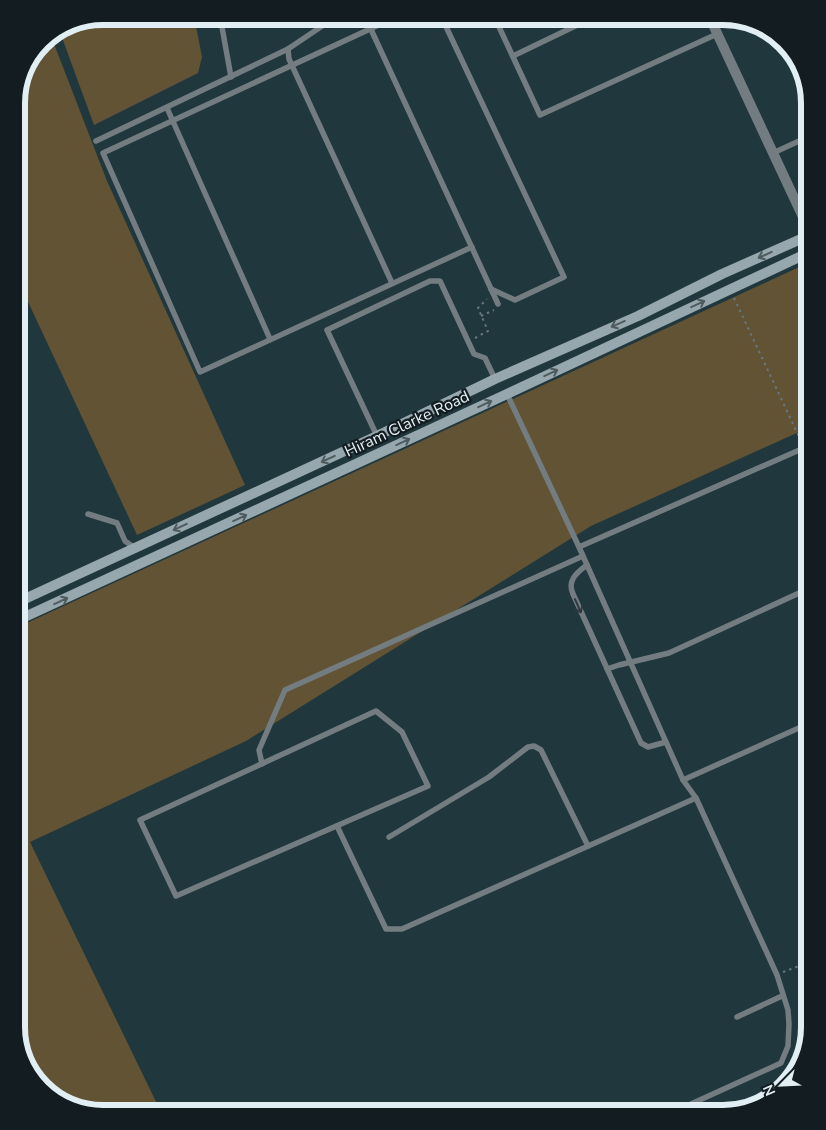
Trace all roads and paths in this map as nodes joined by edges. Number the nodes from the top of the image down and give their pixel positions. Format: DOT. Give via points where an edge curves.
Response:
graph roads {
  1 [pos="222,25"];
  2 [pos="324,25"];
  3 [pos="369,25"];
  4 [pos="379,25"];
  5 [pos="445,25"];
  6 [pos="498,25"];
  7 [pos="577,25"];
  8 [pos="713,25"];
  9 [pos="371,29"];
  10 [pos="717,34"];
  11 [pos="288,49"];
  12 [pos="512,56"];
  13 [pos="292,65"];
  14 [pos="231,77"];
  15 [pos="167,108"];
  16 [pos="172,121"];
  17 [pos="801,140"];
  18 [pos="96,141"];
  19 [pos="773,153"];
  20 [pos="799,210"];
  21 [pos="801,214"];
  22 [pos="801,238"];
  23 [pos="472,247"];
  24 [pos="801,256"];
  25 [pos="392,284"];
  26 [pos="730,289"];
  27 [pos="492,291"];
  28 [pos="498,304"];
  29 [pos="481,316"];
  30 [pos="638,316"];
  31 [pos="644,329"];
  32 [pos="270,339"];
  33 [pos="468,341"];
  34 [pos="495,379"];
  35 [pos="507,394"];
  36 [pos="377,436"];
  37 [pos="801,442"];
  38 [pos="801,449"];
  39 [pos="386,450"];
  40 [pos="257,491"];
  41 [pos="264,507"];
  42 [pos="88,514"];
  43 [pos="579,547"];
  44 [pos="135,548"];
  45 [pos="583,556"];
  46 [pos="141,563"];
  47 [pos="587,566"];
  48 [pos="801,592"];
  49 [pos="25,599"];
  50 [pos="25,617"];
  51 [pos="630,663"];
  52 [pos="607,669"];
  53 [pos="801,727"];
  54 [pos="666,742"];
  55 [pos="262,764"];
  56 [pos="683,780"];
  57 [pos="696,798"];
  58 [pos="337,826"];
  59 [pos="389,837"];
  60 [pos="588,846"];
  61 [pos="801,966"];
  62 [pos="777,975"];
  63 [pos="782,996"];
  64 [pos="737,1017"];
  65 [pos="689,1105"];
  1 -- 14 [label="lane"];
  2 -- 11 [label="lane"];
  3 -- 9 [label="lane"];
  4 -- 9 [label="lane"];
  5 -- 27 [label="lane" via="564,277 515,300"];
  6 -- 12 [label="lane"];
  7 -- 12 [label="lane"];
  8 -- 10 [label="street"];
  9 -- 13 [label="lane"];
  9 -- 23 [label="lane"];
  10 -- 12 [label="lane" via="540,115"];
  10 -- 19 [label="street"];
  11 -- 13 [label="lane"];
  11 -- 14 [label="lane"];
  13 -- 16 [label="lane"];
  13 -- 25 [label="lane"];
  14 -- 15 [label="lane"];
  15 -- 16 [label="lane"];
  15 -- 18 [label="lane"];
  16 -- 32 [label="lane"];
  16 -- 32 [label="lane" via="103,153 200,372"];
  17 -- 19 [label="lane"];
  19 -- 20 [label="street"];
  20 -- 21 [label="street"];
  22 -- 30 [label="main road, Hiram Clarke Road, one-way"];
  23 -- 25 [label="lane"];
  23 -- 27 [label="lane"];
  24 -- 26 [label="main road, Hiram Clarke Road"];
  25 -- 32 [label="lane"];
  31 -- 26 [label="main road, Hiram Clarke Road, one-way"];
  26 -- 37 [label="path"];
  27 -- 28 [label="lane"];
  27 -- 29 [label="path" via="478,308"];
  28 -- 29 [label="path" via="499,308"];
  29 -- 33 [label="path" via="488,331"];
  30 -- 31 [label="main road"];
  30 -- 34 [label="main road, Hiram Clarke Road, one-way"];
  35 -- 31 [label="main road, Hiram Clarke Road, one-way"];
  33 -- 34 [label="lane" via="474,354 485,358"];
  33 -- 36 [label="lane" via="440,281 430,281 327,330"];
  34 -- 35 [label="main road"];
  34 -- 36 [label="main road, Hiram Clarke Road"];
  39 -- 35 [label="main road, Hiram Clarke Road, one-way"];
  35 -- 43 [label="lane"];
  36 -- 39 [label="main road"];
  36 -- 40 [label="main road, Hiram Clarke Road, one-way"];
  38 -- 43 [label="lane"];
  39 -- 41 [label="main road, Hiram Clarke Road"];
  40 -- 41 [label="main road"];
  40 -- 44 [label="main road, Hiram Clarke Road, one-way"];
  46 -- 41 [label="main road, Hiram Clarke Road, one-way"];
  42 -- 44 [label="lane" via="117,523 125,541"];
  43 -- 45 [label="lane"];
  44 -- 46 [label="main road"];
  44 -- 49 [label="main road, Hiram Clarke Road"];
  45 -- 47 [label="lane"];
  45 -- 55 [label="lane" via="285,690 260,750"];
  50 -- 46 [label="main road, Hiram Clarke Road, one-way"];
  47 -- 51 [label="lane"];
  47 -- 52 [label="lane, one-way" via="572,580 570,588"];
  48 -- 51 [label="lane" via="669,653"];
  51 -- 52 [label="lane"];
  51 -- 54 [label="lane"];
  52 -- 54 [label="lane" via="641,743 648,747"];
  53 -- 56 [label="lane"];
  54 -- 56 [label="lane"];
  55 -- 58 [label="lane" via="376,711 396,727 402,732 428,786"];
  55 -- 58 [label="lane" via="140,820 176,896"];
  56 -- 57 [label="lane"];
  57 -- 60 [label="lane"];
  57 -- 62 [label="lane"];
  58 -- 60 [label="lane" via="386,929 402,929"];
  59 -- 60 [label="lane" via="534,746 541,750"];
  61 -- 62 [label="path"];
  62 -- 63 [label="lane"];
  63 -- 64 [label="lane"];
  63 -- 65 [label="lane" via="789,1024 788,1046 781,1063"];
}
